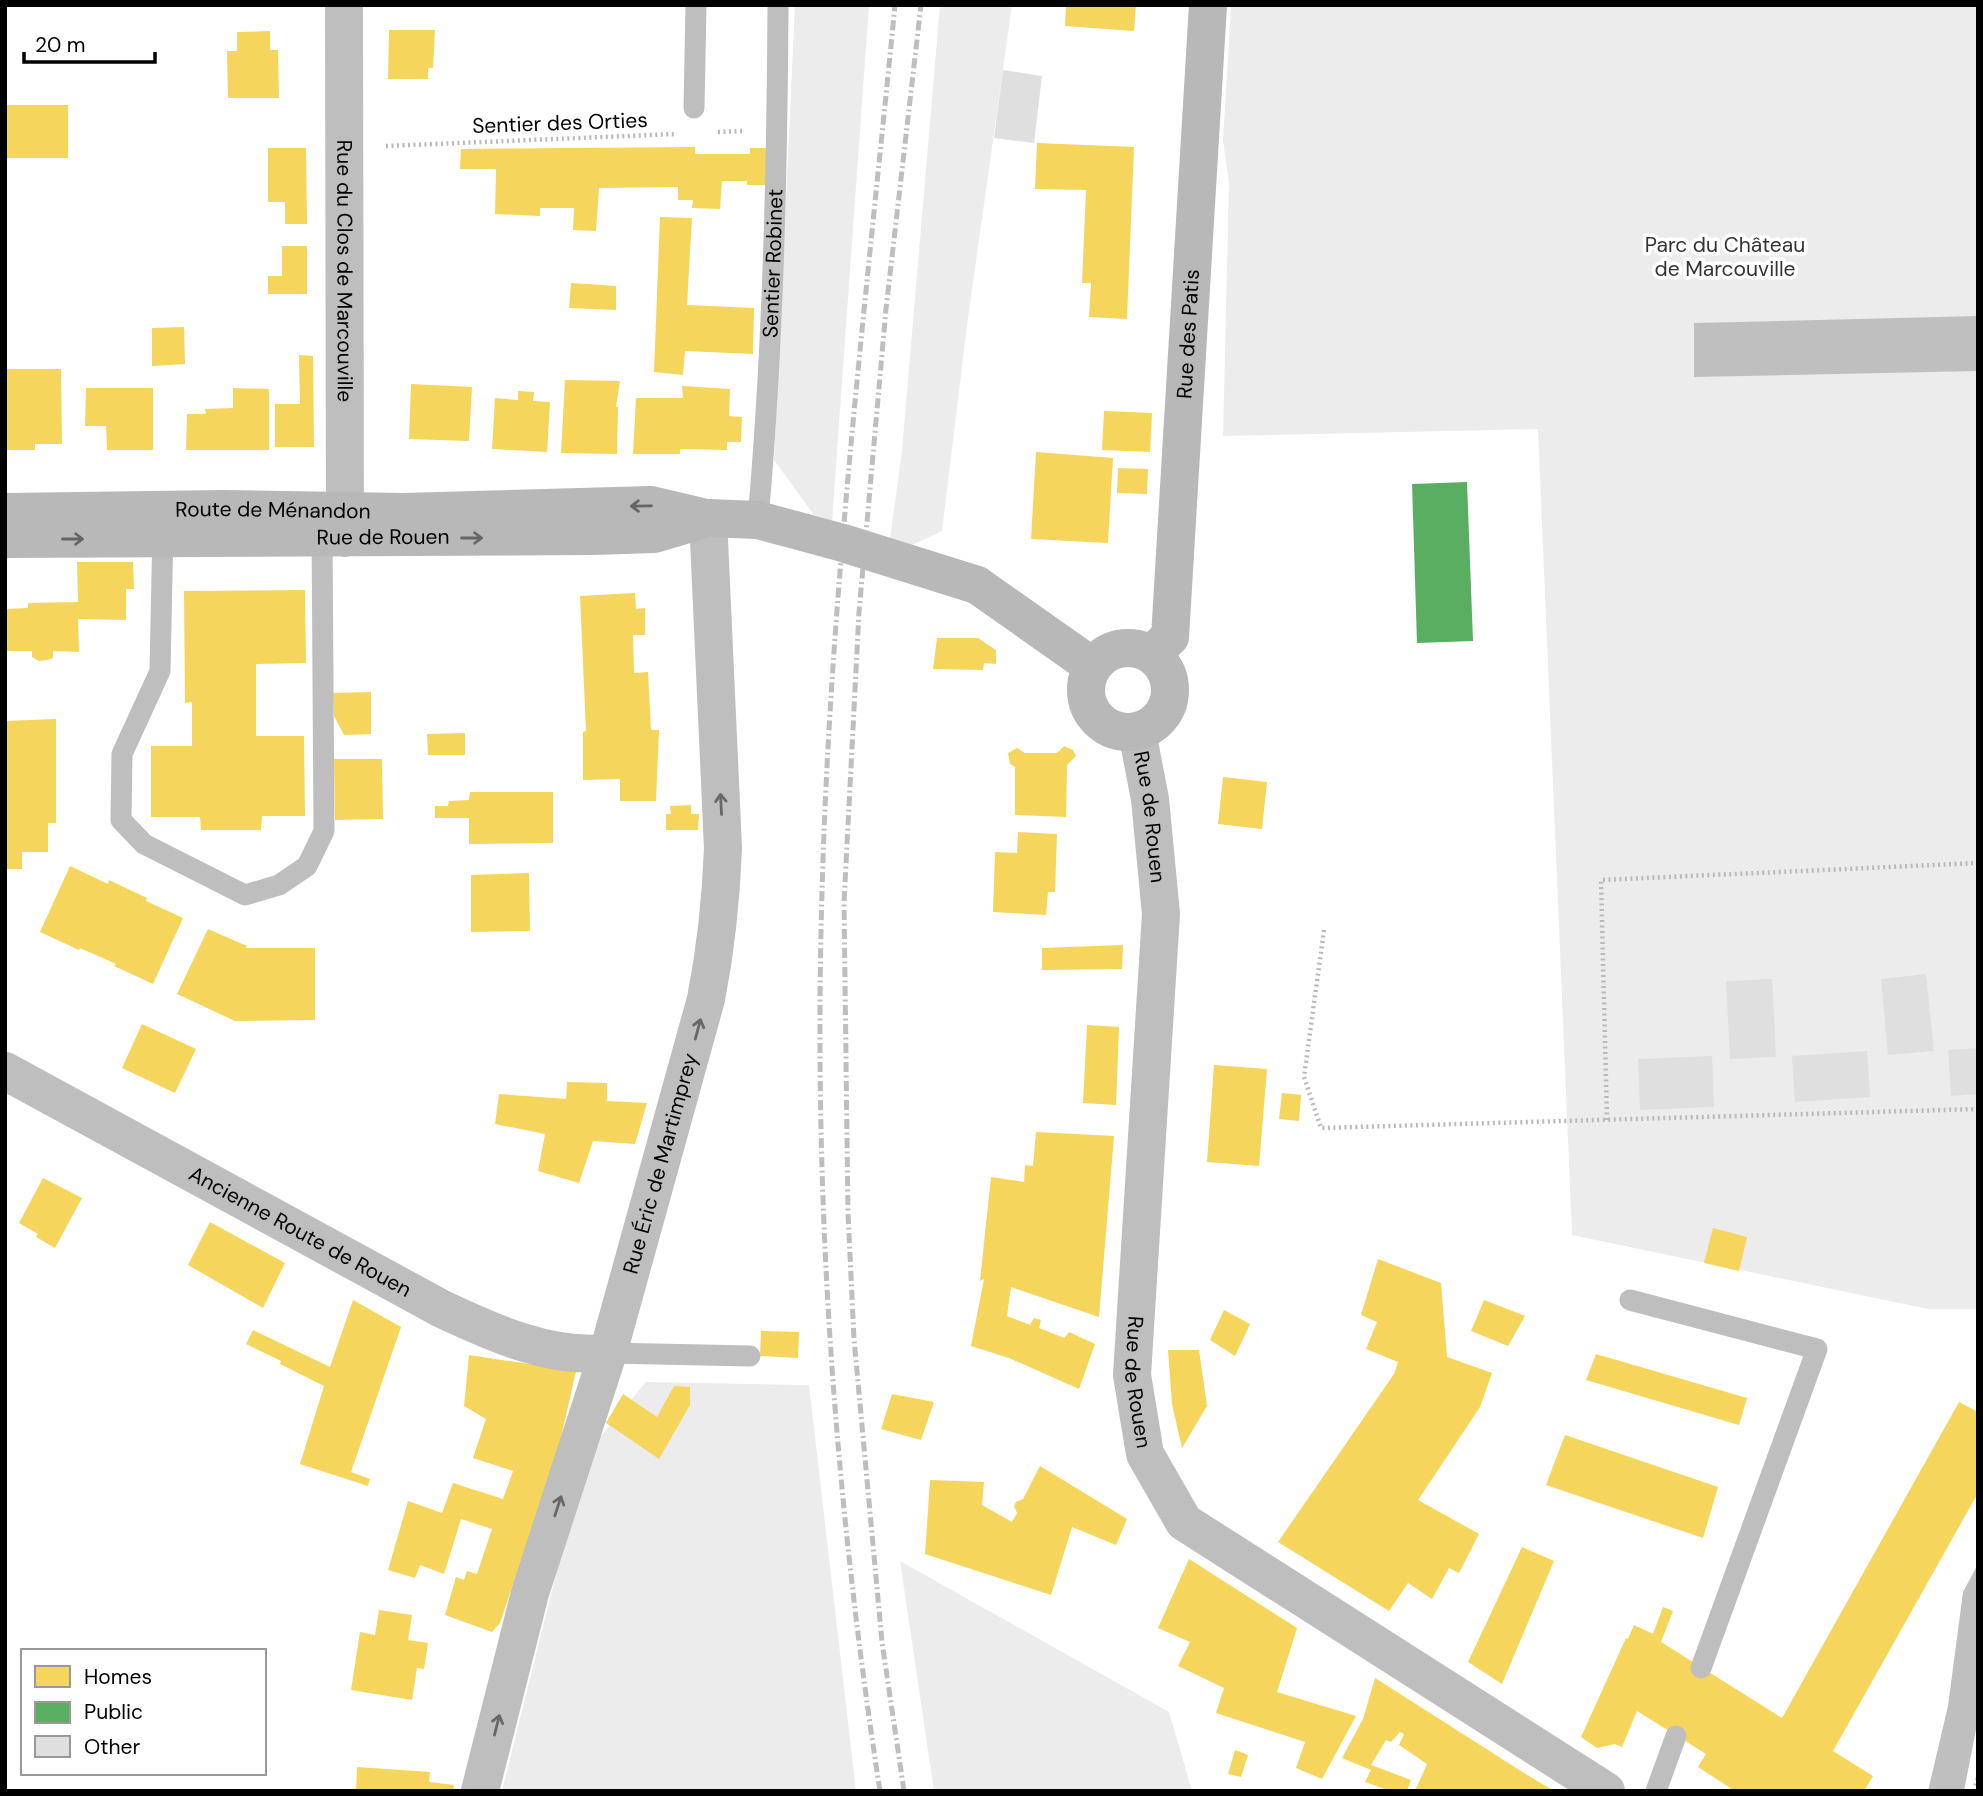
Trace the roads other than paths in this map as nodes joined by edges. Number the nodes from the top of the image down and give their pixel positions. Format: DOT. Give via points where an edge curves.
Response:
graph roads {
  1 [pos="344,5"];
  2 [pos="696,5"];
  3 [pos="778,5"];
  4 [pos="1208,5"];
  5 [pos="694,108"];
  6 [pos="5,512"];
  7 [pos="708,518"];
  8 [pos="758,520"];
  9 [pos="162,525"];
  10 [pos="333,525"];
  11 [pos="5,539"];
  12 [pos="1151,654"];
  13 [pos="1092,666"];
  14 [pos="1137,732"];
  15 [pos="5,1071"];
  16 [pos="1630,1300"];
  17 [pos="608,1353"];
  18 [pos="750,1356"];
  19 [pos="1701,1668"];
  20 [pos="1676,1736"];
  21 [pos="480,1791"];
  22 [pos="1606,1791"];
  23 [pos="1656,1791"];
  1 -- 10 [label="street, Rue du Clos de Marcouville"];
  2 -- 5 [label="lane"];
  3 -- 8 [label="lane, Sentier Robinet" via="768,398"];
  4 -- 12 [label="main road, Rue des Patis" via="1170,637"];
  6 -- 9 [label="main road, Route de Ménandon"];
  7 -- 8 [label="main road"];
  7 -- 10 [label="main road, Route de Ménandon" via="651,505"];
  17 -- 7 [label="street, Rue Éric de Martimprey, one-way" via="717,947 723,848"];
  8 -- 13 [label="main road, bridge" via="977,585"];
  9 -- 10 [label="main road, Route de Ménandon"];
  9 -- 10 [label="lane" via="160,671 122,754 121,820 144,844 246,895 279,885 307,866 324,831"];
  11 -- 9 [label="main road, one-way"];
  12 -- 13 [label="main road" via="1119,648"];
  12 -- 14 [label="main road" via="1167,673 1170,698 1164,713"];
  13 -- 14 [label="main road" via="1086,699 1093,714 1105,725"];
  14 -- 22 [label="street, Rue de Rouen" via="1150,799 1161,914 1132,1375 1145,1454 1184,1522"];
  15 -- 17 [label="street, Ancienne Route de Rouen" via="442,1309 523,1343"];
  16 -- 19 [label="lane" via="1817,1349"];
  17 -- 18 [label="lane"];
  21 -- 17 [label="street, Rue Éric de Martimprey, one-way" via="530,1593"];
  20 -- 23 [label="lane"];
}
